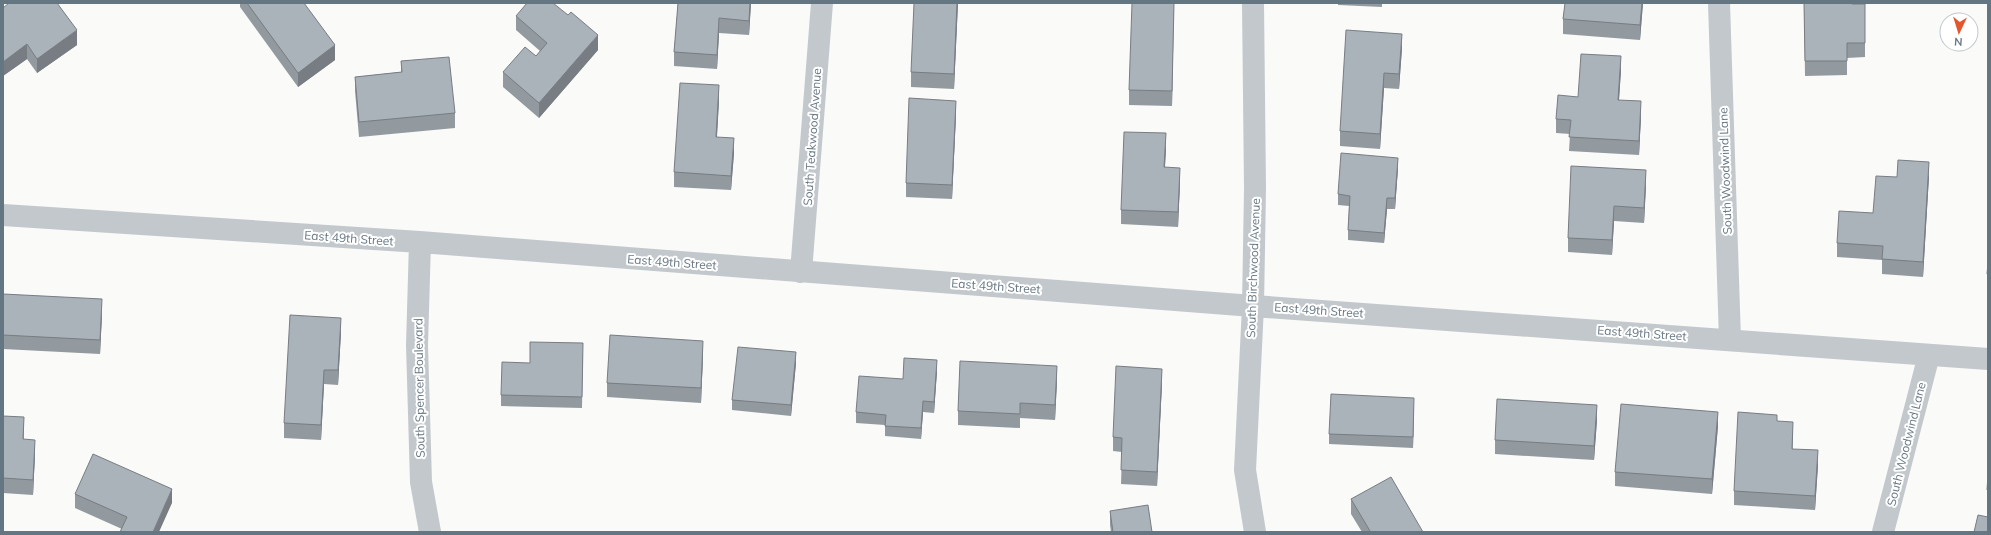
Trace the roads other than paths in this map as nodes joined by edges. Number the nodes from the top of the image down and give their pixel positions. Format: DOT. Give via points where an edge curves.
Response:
graph roads {
  1 [pos="822,3"];
  2 [pos="1253,3"];
  3 [pos="1719,3"];
  4 [pos="3,215"];
  5 [pos="420,242"];
  6 [pos="801,272"];
  7 [pos="1252,306"];
  8 [pos="1730,340"];
  9 [pos="1929,355"];
  10 [pos="1988,359"];
  11 [pos="430,532"];
  12 [pos="1255,532"];
  13 [pos="1883,532"];
  1 -- 6 [label="street, South Teakwood Avenue"];
  2 -- 7 [label="street, South Birchwood Avenue" via="1255,189"];
  3 -- 8 [label="street, South Woodwind Lane"];
  4 -- 5 [label="street, East 49th Street"];
  5 -- 6 [label="street, East 49th Street"];
  5 -- 11 [label="street, South Spencer Boulevard" via="417,345 421,482"];
  6 -- 7 [label="street, East 49th Street"];
  7 -- 8 [label="street, East 49th Street"];
  7 -- 12 [label="street, South Birchwood Avenue" via="1245,470"];
  8 -- 9 [label="street, East 49th Street"];
  9 -- 10 [label="street, East 49th Street"];
  9 -- 13 [label="street, South Woodwind Lane"];
}
